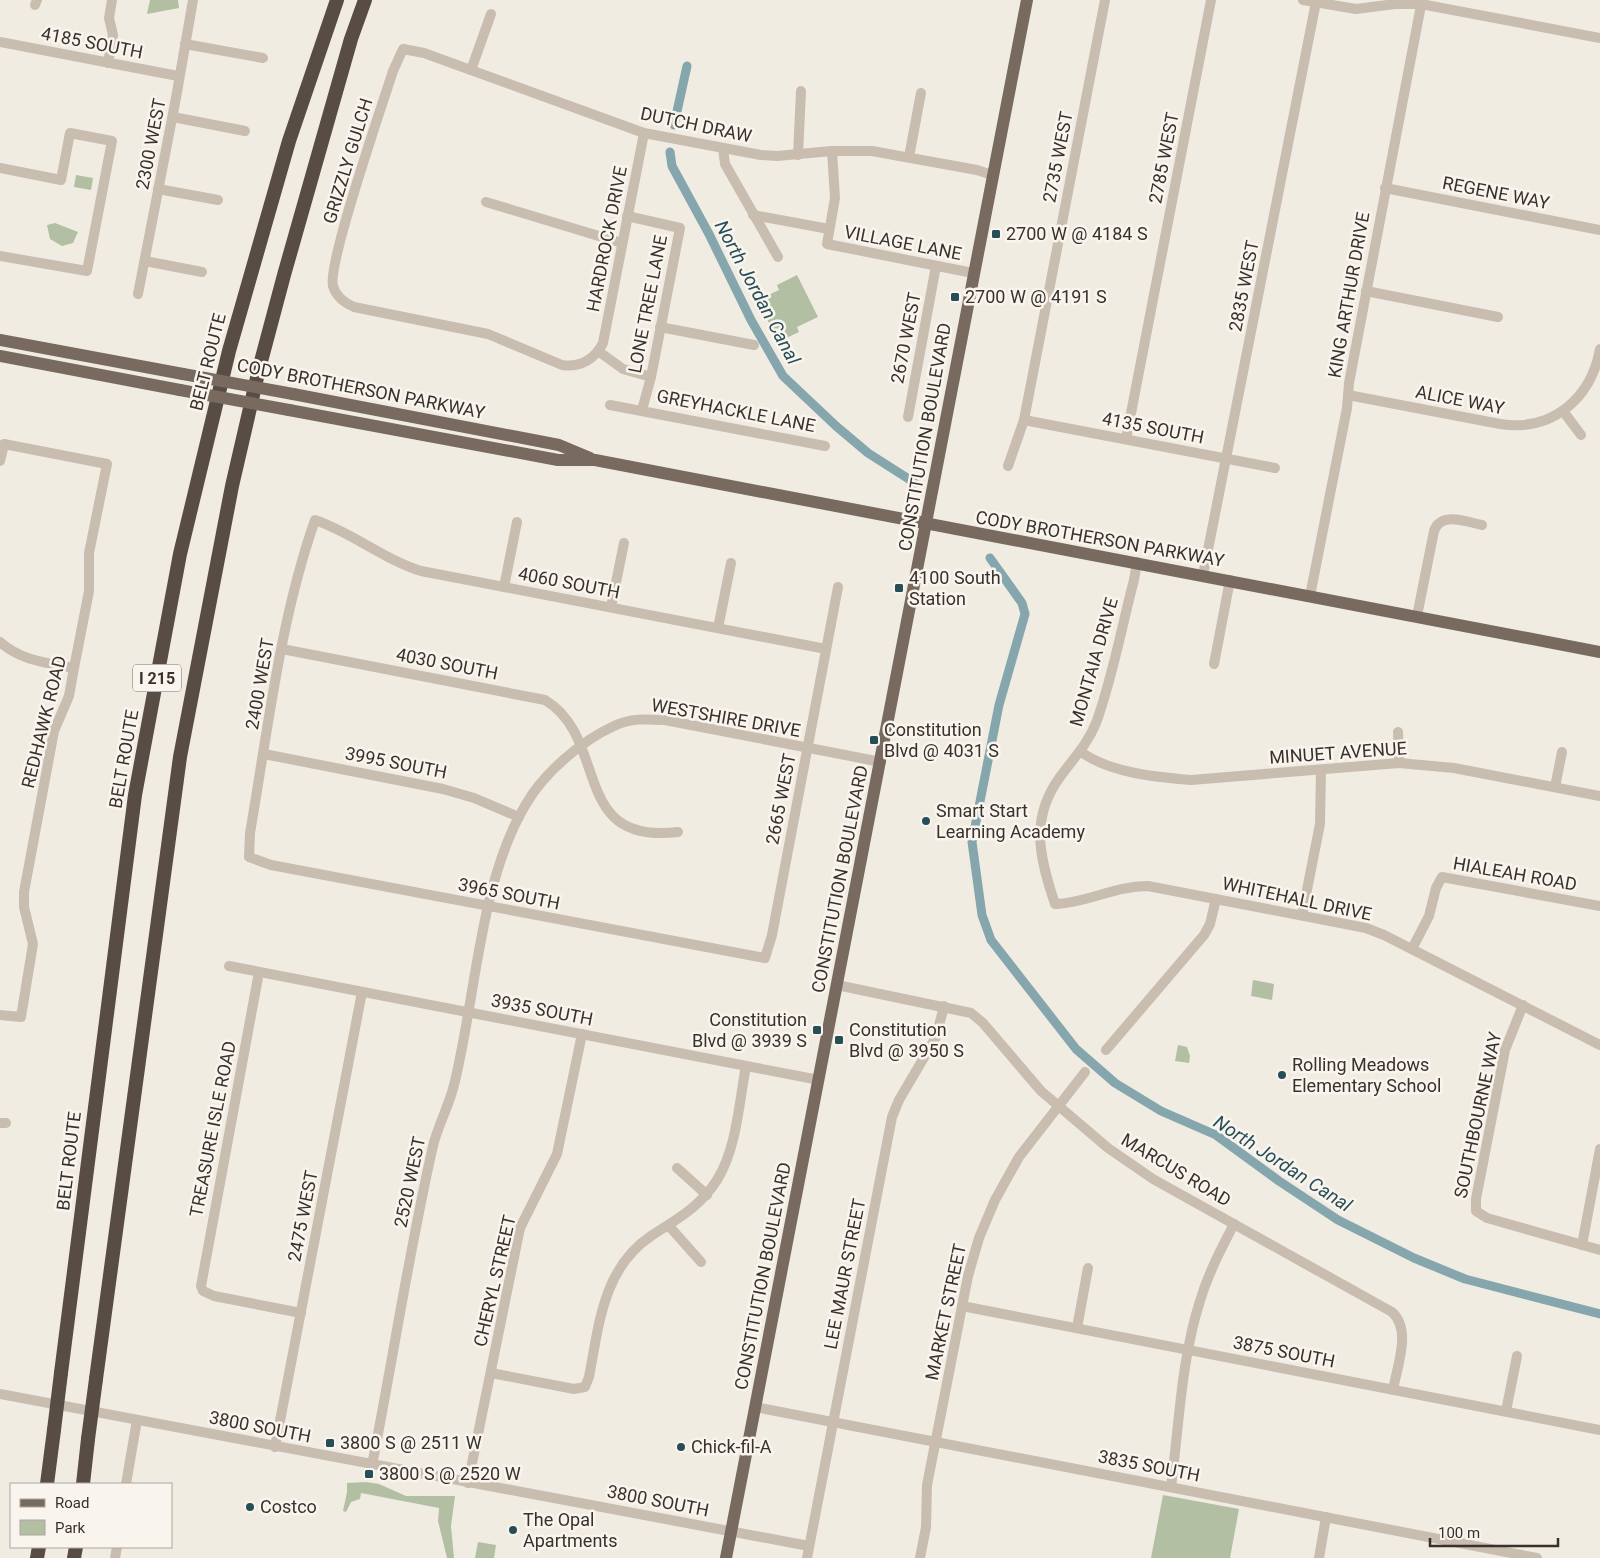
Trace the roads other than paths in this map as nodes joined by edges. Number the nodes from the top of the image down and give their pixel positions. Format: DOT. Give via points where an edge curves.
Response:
graph roads {
  1 [pos="112,0"];
  2 [pos="193,0"];
  3 [pos="337,0"];
  4 [pos="365,0"];
  5 [pos="370,0"];
  6 [pos="1027,0"];
  7 [pos="1105,0"];
  8 [pos="1211,0"];
  9 [pos="1303,0"];
  10 [pos="1316,2"];
  11 [pos="1422,2"];
  12 [pos="491,14"];
  13 [pos="1600,38"];
  14 [pos="351,39"];
  15 [pos="0,42"];
  16 [pos="185,44"];
  17 [pos="404,49"];
  18 [pos="263,58"];
  19 [pos="108,63"];
  20 [pos="471,70"];
  21 [pos="178,76"];
  22 [pos="801,90"];
  23 [pos="921,93"];
  24 [pos="173,117"];
  25 [pos="245,131"];
  26 [pos="644,132"];
  27 [pos="723,148"];
  28 [pos="832,151"];
  29 [pos="798,155"];
  30 [pos="909,157"];
  31 [pos="0,168"];
  32 [pos="992,175"];
  33 [pos="1385,188"];
  34 [pos="158,189"];
  35 [pos="218,200"];
  36 [pos="486,202"];
  37 [pos="754,215"];
  38 [pos="627,216"];
  39 [pos="829,229"];
  40 [pos="1600,230"];
  41 [pos="622,243"];
  42 [pos="0,256"];
  43 [pos="778,257"];
  44 [pos="145,261"];
  45 [pos="936,266"];
  46 [pos="202,272"];
  47 [pos="973,273"];
  48 [pos="1366,291"];
  49 [pos="138,294"];
  50 [pos="1498,317"];
  51 [pos="660,327"];
  52 [pos="0,340"];
  53 [pos="754,345"];
  54 [pos="1600,349"];
  55 [pos="598,351"];
  56 [pos="0,356"];
  57 [pos="650,376"];
  58 [pos="1348,395"];
  59 [pos="610,404"];
  60 [pos="642,410"];
  61 [pos="1563,411"];
  62 [pos="908,417"];
  63 [pos="1024,420"];
  64 [pos="1581,435"];
  65 [pos="1126,439"];
  66 [pos="825,446"];
  67 [pos="1227,458"];
  68 [pos="595,460"];
  69 [pos="0,462"];
  70 [pos="1008,466"];
  71 [pos="1275,468"];
  72 [pos="315,520"];
  73 [pos="517,522"];
  74 [pos="927,525"];
  75 [pos="1482,525"];
  76 [pos="624,543"];
  77 [pos="1137,562"];
  78 [pos="731,563"];
  79 [pos="1203,575"];
  80 [pos="1230,580"];
  81 [pos="504,587"];
  82 [pos="838,587"];
  83 [pos="1310,596"];
  84 [pos="611,607"];
  85 [pos="1417,616"];
  86 [pos="718,628"];
  87 [pos="0,642"];
  88 [pos="282,649"];
  89 [pos="826,649"];
  90 [pos="1600,652"];
  91 [pos="1214,664"];
  92 [pos="74,668"];
  93 [pos="1398,732"];
  94 [pos="580,748"];
  95 [pos="808,748"];
  96 [pos="1081,752"];
  97 [pos="1562,752"];
  98 [pos="264,754"];
  99 [pos="881,762"];
  100 [pos="1399,763"];
  101 [pos="1321,770"];
  102 [pos="1555,787"];
  103 [pos="1600,796"];
  104 [pos="519,817"];
  105 [pos="678,832"];
  106 [pos="249,857"];
  107 [pos="1216,899"];
  108 [pos="1054,904"];
  109 [pos="1600,906"];
  110 [pos="489,907"];
  111 [pos="1302,915"];
  112 [pos="1412,950"];
  113 [pos="765,958"];
  114 [pos="229,966"];
  115 [pos="259,972"];
  116 [pos="837,985"];
  117 [pos="362,992"];
  118 [pos="1523,1005"];
  119 [pos="944,1006"];
  120 [pos="469,1012"];
  121 [pos="0,1015"];
  122 [pos="582,1034"];
  123 [pos="1600,1045"];
  124 [pos="1106,1050"];
  125 [pos="746,1066"];
  126 [pos="1085,1072"];
  127 [pos="819,1080"];
  128 [pos="1058,1105"];
  129 [pos="1600,1149"];
  130 [pos="677,1168"];
  131 [pos="707,1195"];
  132 [pos="1234,1224"];
  133 [pos="669,1226"];
  134 [pos="1582,1245"];
  135 [pos="1600,1250"];
  136 [pos="701,1262"];
  137 [pos="1088,1268"];
  138 [pos="962,1306"];
  139 [pos="301,1313"];
  140 [pos="1076,1328"];
  141 [pos="1188,1350"];
  142 [pos="1517,1356"];
  143 [pos="491,1373"];
  144 [pos="1393,1390"];
  145 [pos="0,1394"];
  146 [pos="755,1407"];
  147 [pos="1506,1412"];
  148 [pos="137,1420"];
  149 [pos="833,1422"];
  150 [pos="1600,1430"];
  151 [pos="936,1442"];
  152 [pos="274,1447"];
  153 [pos="372,1466"];
  154 [pos="47,1483"];
  155 [pos="83,1483"];
  156 [pos="126,1483"];
  157 [pos="468,1483"];
  158 [pos="1171,1487"];
  159 [pos="1326,1517"];
  160 [pos="731,1532"];
  161 [pos="809,1546"];
  162 [pos="726,1558"];
  163 [pos="807,1558"];
  164 [pos="920,1558"];
  165 [pos="1319,1558"];
  166 [pos="1537,1558"];
  1 -- 19 [label="street" via="108,18 113,35"];
  2 -- 16 [label="street, 2300 WEST"];
  3 -- 154 [label="highway, BELT ROUTE / I 215, bridge" via="289,141 237,322 180,554 135,794"];
  4 -- 14 [label="highway, I 215"];
  5 -- 14 [label="highway"];
  6 -- 32 [label="main road, CONSTITUTION BOULEVARD"];
  7 -- 63 [label="street, 2735 WEST"];
  8 -- 65 [label="street, 2785 WEST"];
  9 -- 10 [label="street"];
  10 -- 11 [label="street" via="1356,9"];
  10 -- 67 [label="street, 2835 WEST"];
  11 -- 13 [label="street"];
  11 -- 33 [label="street, KING ARTHUR DRIVE"];
  12 -- 20 [label="street"];
  14 -- 155 [label="highway, I 215, bridge" via="247,417 182,748"];
  15 -- 19 [label="street, 4185 SOUTH"];
  16 -- 18 [label="street"];
  16 -- 21 [label="street, 2300 WEST"];
  17 -- 20 [label="street, DUTCH DRAW"];
  17 -- 55 [label="street, GRIZZLY GULCH" via="392,71 355,192 333,286 342,300 354,307 488,334 562,365 582,364"];
  19 -- 21 [label="street, 4185 SOUTH"];
  20 -- 26 [label="street, DUTCH DRAW"];
  21 -- 24 [label="street, 2300 WEST"];
  22 -- 29 [label="street"];
  23 -- 30 [label="street"];
  24 -- 25 [label="street"];
  24 -- 34 [label="street, 2300 WEST"];
  26 -- 27 [label="street, DUTCH DRAW"];
  26 -- 38 [label="street, HARDROCK DRIVE"];
  27 -- 29 [label="street, DUTCH DRAW" via="769,156"];
  27 -- 37 [label="street" via="725,164"];
  28 -- 29 [label="street, DUTCH DRAW"];
  28 -- 30 [label="street, DUTCH DRAW" via="872,151"];
  28 -- 39 [label="street" via="836,188"];
  30 -- 32 [label="street, DUTCH DRAW"];
  31 -- 42 [label="street" via="61,180 70,133 112,141 87,271"];
  32 -- 47 [label="main road, CONSTITUTION BOULEVARD"];
  33 -- 40 [label="street, REGENE WAY"];
  33 -- 48 [label="street, KING ARTHUR DRIVE"];
  34 -- 35 [label="street"];
  34 -- 44 [label="street, 2300 WEST"];
  36 -- 41 [label="street"];
  37 -- 39 [label="street, VILLAGE LANE"];
  37 -- 43 [label="street"];
  38 -- 41 [label="street, HARDROCK DRIVE"];
  38 -- 51 [label="street, LONE TREE LANE" via="680,228"];
  39 -- 45 [label="street, VILLAGE LANE" via="826,244"];
  41 -- 55 [label="street, HARDROCK DRIVE" via="603,343"];
  44 -- 46 [label="street"];
  44 -- 49 [label="street, 2300 WEST"];
  45 -- 47 [label="street, VILLAGE LANE"];
  45 -- 62 [label="street, 2670 WEST"];
  47 -- 74 [label="main road, CONSTITUTION BOULEVARD"];
  48 -- 50 [label="street"];
  48 -- 58 [label="street, KING ARTHUR DRIVE"];
  51 -- 53 [label="street"];
  51 -- 57 [label="street, LONE TREE LANE"];
  52 -- 68 [label="main road, CODY BROTHERSON PARKWAY, bridge" via="559,444"];
  54 -- 61 [label="street, ALICE WAY" via="1594,373 1585,389"];
  55 -- 57 [label="street" via="623,369"];
  56 -- 68 [label="main road, CODY BROTHERSON PARKWAY, bridge" via="558,460"];
  57 -- 60 [label="street, LONE TREE LANE"];
  58 -- 61 [label="street, ALICE WAY" via="1509,426 1537,424"];
  58 -- 83 [label="street, KING ARTHUR DRIVE"];
  59 -- 60 [label="street, GREYHACKLE LANE"];
  60 -- 66 [label="street, GREYHACKLE LANE"];
  61 -- 64 [label="street"];
  63 -- 65 [label="street, 4135 SOUTH"];
  63 -- 70 [label="street, 2735 WEST"];
  65 -- 67 [label="street, 4135 SOUTH"];
  67 -- 71 [label="street, 4135 SOUTH"];
  67 -- 79 [label="street, 2835 WEST"];
  68 -- 74 [label="main road, CODY BROTHERSON PARKWAY"];
  69 -- 92 [label="street, REDHAWK ROAD" via="4,444 107,464 90,553 89,591"];
  72 -- 81 [label="street, 4060 SOUTH" via="338,528 402,565"];
  72 -- 88 [label="street, 2400 WEST"];
  73 -- 81 [label="street"];
  74 -- 77 [label="main road, CODY BROTHERSON PARKWAY"];
  74 -- 99 [label="main road, CONSTITUTION BOULEVARD"];
  75 -- 85 [label="street" via="1447,519 1437,524"];
  76 -- 84 [label="street"];
  77 -- 79 [label="main road, CODY BROTHERSON PARKWAY"];
  77 -- 96 [label="street, MONTAIA DRIVE" via="1099,712"];
  78 -- 86 [label="street"];
  79 -- 80 [label="main road, CODY BROTHERSON PARKWAY"];
  80 -- 83 [label="main road, CODY BROTHERSON PARKWAY"];
  80 -- 91 [label="street"];
  81 -- 84 [label="street, 4060 SOUTH"];
  82 -- 89 [label="street, 2665 WEST"];
  83 -- 85 [label="main road, CODY BROTHERSON PARKWAY"];
  84 -- 86 [label="street, 4060 SOUTH"];
  85 -- 90 [label="main road, CODY BROTHERSON PARKWAY"];
  86 -- 89 [label="street, 4060 SOUTH"];
  87 -- 92 [label="street" via="14,654 25,658"];
  88 -- 94 [label="street, 4030 SOUTH" via="545,700 566,717"];
  88 -- 98 [label="street, 2400 WEST"];
  89 -- 95 [label="street, 2665 WEST"];
  92 -- 121 [label="street, REDHAWK ROAD" via="69,696 54,731 24,892 24,907 33,944 21,1017"];
  93 -- 100 [label="street"];
  94 -- 95 [label="street, WESTSHIRE DRIVE" via="615,725 637,719"];
  94 -- 104 [label="street, WESTSHIRE DRIVE" via="545,778"];
  94 -- 105 [label="street, 4030 SOUTH" via="613,818 640,831"];
  95 -- 99 [label="street, WESTSHIRE DRIVE"];
  95 -- 113 [label="street, 2665 WEST"];
  96 -- 101 [label="street, MINUET AVENUE" via="1106,766 1170,779"];
  96 -- 108 [label="street, MONTAIA DRIVE" via="1054,787 1041,819 1040,853"];
  97 -- 102 [label="street"];
  98 -- 104 [label="street, 3995 SOUTH" via="443,789"];
  98 -- 106 [label="street, 2400 WEST"];
  99 -- 116 [label="main road, CONSTITUTION BOULEVARD"];
  100 -- 101 [label="street, MINUET AVENUE"];
  100 -- 102 [label="street, MINUET AVENUE" via="1454,768"];
  101 -- 111 [label="street" via="1320,824"];
  102 -- 103 [label="street, MINUET AVENUE"];
  104 -- 110 [label="street, WESTSHIRE DRIVE" via="500,863"];
  106 -- 110 [label="street, 3965 SOUTH" via="272,865"];
  107 -- 108 [label="street, WHITEHALL DRIVE" via="1166,888 1139,886 1111,890 1071,903"];
  107 -- 111 [label="street, WHITEHALL DRIVE"];
  107 -- 124 [label="street" via="1204,935"];
  109 -- 112 [label="street, HIALEAH ROAD" via="1442,877 1437,884 1429,916"];
  110 -- 113 [label="street, 3965 SOUTH"];
  110 -- 120 [label="street, 2520 WEST"];
  111 -- 112 [label="street, WHITEHALL DRIVE" via="1366,928"];
  112 -- 118 [label="street, WHITEHALL DRIVE"];
  114 -- 115 [label="street, 3935 SOUTH"];
  115 -- 117 [label="street, 3935 SOUTH"];
  115 -- 139 [label="street, TREASURE ISLE ROAD" via="201,1280 203,1291 214,1296"];
  116 -- 119 [label="street, MARCUS ROAD"];
  116 -- 127 [label="main road, CONSTITUTION BOULEVARD"];
  117 -- 120 [label="street, 3935 SOUTH"];
  117 -- 139 [label="street, 2475 WEST"];
  118 -- 123 [label="street, WHITEHALL DRIVE"];
  118 -- 134 [label="street, SOUTHBOURNE WAY" via="1505,1050 1476,1212"];
  119 -- 128 [label="street, MARCUS ROAD" via="966,1011 979,1019 1033,1083"];
  119 -- 149 [label="street, LEE MAUR STREET" via="936,1037 892,1117"];
  120 -- 122 [label="street, 3935 SOUTH"];
  120 -- 153 [label="street, 2520 WEST" via="454,1086 433,1144"];
  122 -- 125 [label="street, 3935 SOUTH"];
  122 -- 143 [label="street, CHERYL STREET" via="557,1154 520,1228"];
  125 -- 127 [label="street, 3935 SOUTH"];
  125 -- 131 [label="street" via="726,1160"];
  126 -- 128 [label="street, MARKET STREET"];
  127 -- 146 [label="main road, CONSTITUTION BOULEVARD"];
  128 -- 132 [label="street, MARCUS ROAD" via="1123,1160"];
  128 -- 138 [label="street, MARKET STREET" via="1019,1157 995,1200 974,1254"];
  129 -- 134 [label="street"];
  130 -- 131 [label="street"];
  131 -- 133 [label="street"];
  132 -- 141 [label="street" via="1204,1287"];
  132 -- 144 [label="street, MARCUS ROAD" via="1396,1315 1403,1337"];
  133 -- 136 [label="street"];
  133 -- 143 [label="street" via="638,1246 615,1274 606,1294 585,1388 574,1389"];
  134 -- 135 [label="street"];
  137 -- 140 [label="street"];
  138 -- 140 [label="street, 3875 SOUTH"];
  138 -- 151 [label="street, MARKET STREET"];
  139 -- 152 [label="street, 2475 WEST"];
  140 -- 141 [label="street, 3875 SOUTH"];
  141 -- 144 [label="street, 3875 SOUTH"];
  141 -- 158 [label="street"];
  142 -- 147 [label="street"];
  143 -- 157 [label="street, CHERYL STREET"];
  144 -- 147 [label="street, 3875 SOUTH"];
  145 -- 148 [label="street, 3800 SOUTH"];
  146 -- 149 [label="street, 3835 SOUTH"];
  146 -- 160 [label="main road, CONSTITUTION BOULEVARD"];
  147 -- 150 [label="street, 3875 SOUTH"];
  148 -- 152 [label="street, 3800 SOUTH"];
  148 -- 156 [label="street"];
  149 -- 151 [label="street, 3835 SOUTH"];
  149 -- 161 [label="street, LEE MAUR STREET"];
  151 -- 158 [label="street, 3835 SOUTH"];
  151 -- 164 [label="street, MARKET STREET" via="927,1485 926,1527"];
  152 -- 153 [label="street, 3800 SOUTH"];
  153 -- 157 [label="street, 3800 SOUTH"];
  157 -- 160 [label="street, 3800 SOUTH"];
  158 -- 159 [label="street, 3835 SOUTH"];
  159 -- 165 [label="street"];
  159 -- 166 [label="street, 3835 SOUTH"];
  160 -- 161 [label="street, 3800 SOUTH"];
  160 -- 162 [label="main road, CONSTITUTION BOULEVARD"];
  161 -- 163 [label="street, LEE MAUR STREET"];
}
